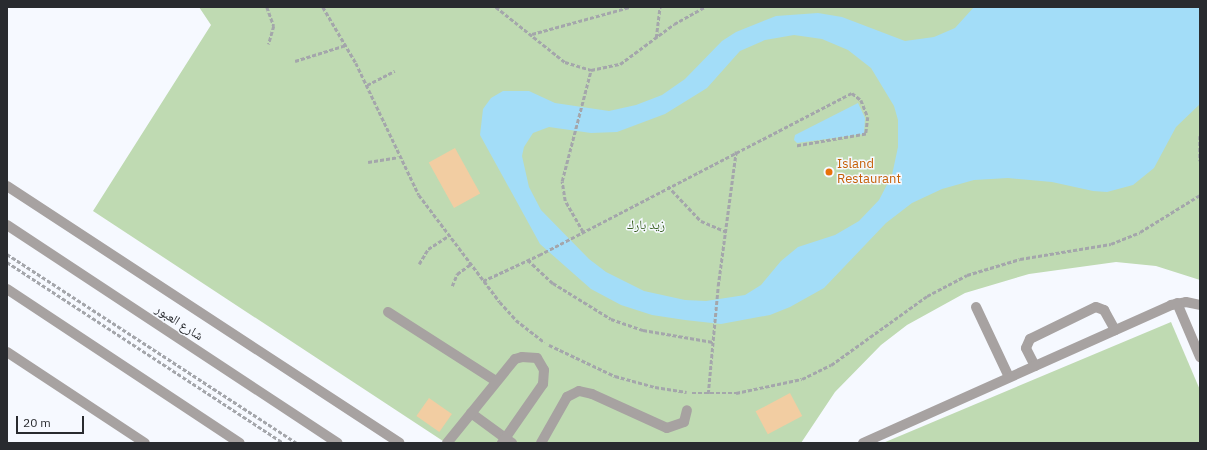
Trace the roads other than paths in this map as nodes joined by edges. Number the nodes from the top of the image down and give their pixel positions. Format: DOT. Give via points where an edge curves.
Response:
graph roads {
  1 [pos="7,186"];
  2 [pos="7,225"];
  3 [pos="7,290"];
  4 [pos="1177,303"];
  5 [pos="1200,306"];
  6 [pos="976,307"];
  7 [pos="388,312"];
  8 [pos="1115,330"];
  9 [pos="7,352"];
  10 [pos="1200,357"];
  11 [pos="1035,366"];
  12 [pos="1009,377"];
  13 [pos="496,381"];
  14 [pos="687,410"];
  15 [pos="471,413"];
  16 [pos="506,441"];
  17 [pos="145,443"];
  18 [pos="240,443"];
  19 [pos="337,443"];
  20 [pos="399,443"];
  21 [pos="447,443"];
  22 [pos="541,443"];
  23 [pos="863,443"];
  1 -- 20 [label="street"];
  2 -- 19 [label="street, شارع العبور"];
  3 -- 18 [label="street"];
  4 -- 5 [label="street"];
  4 -- 8 [label="street"];
  4 -- 10 [label="street"];
  6 -- 12 [label="street"];
  7 -- 13 [label="street"];
  8 -- 11 [label="street"];
  8 -- 11 [label="street" via="1104,310 1096,308 1030,339 1026,348"];
  9 -- 17 [label="street"];
  11 -- 12 [label="street"];
  12 -- 23 [label="street"];
  13 -- 15 [label="street"];
  13 -- 16 [label="street" via="510,364 522,356 537,358 544,370 542,384"];
  14 -- 22 [label="street" via="684,422 668,428 592,394 579,391 567,398"];
  15 -- 16 [label="street"];
  15 -- 21 [label="street"];
}
